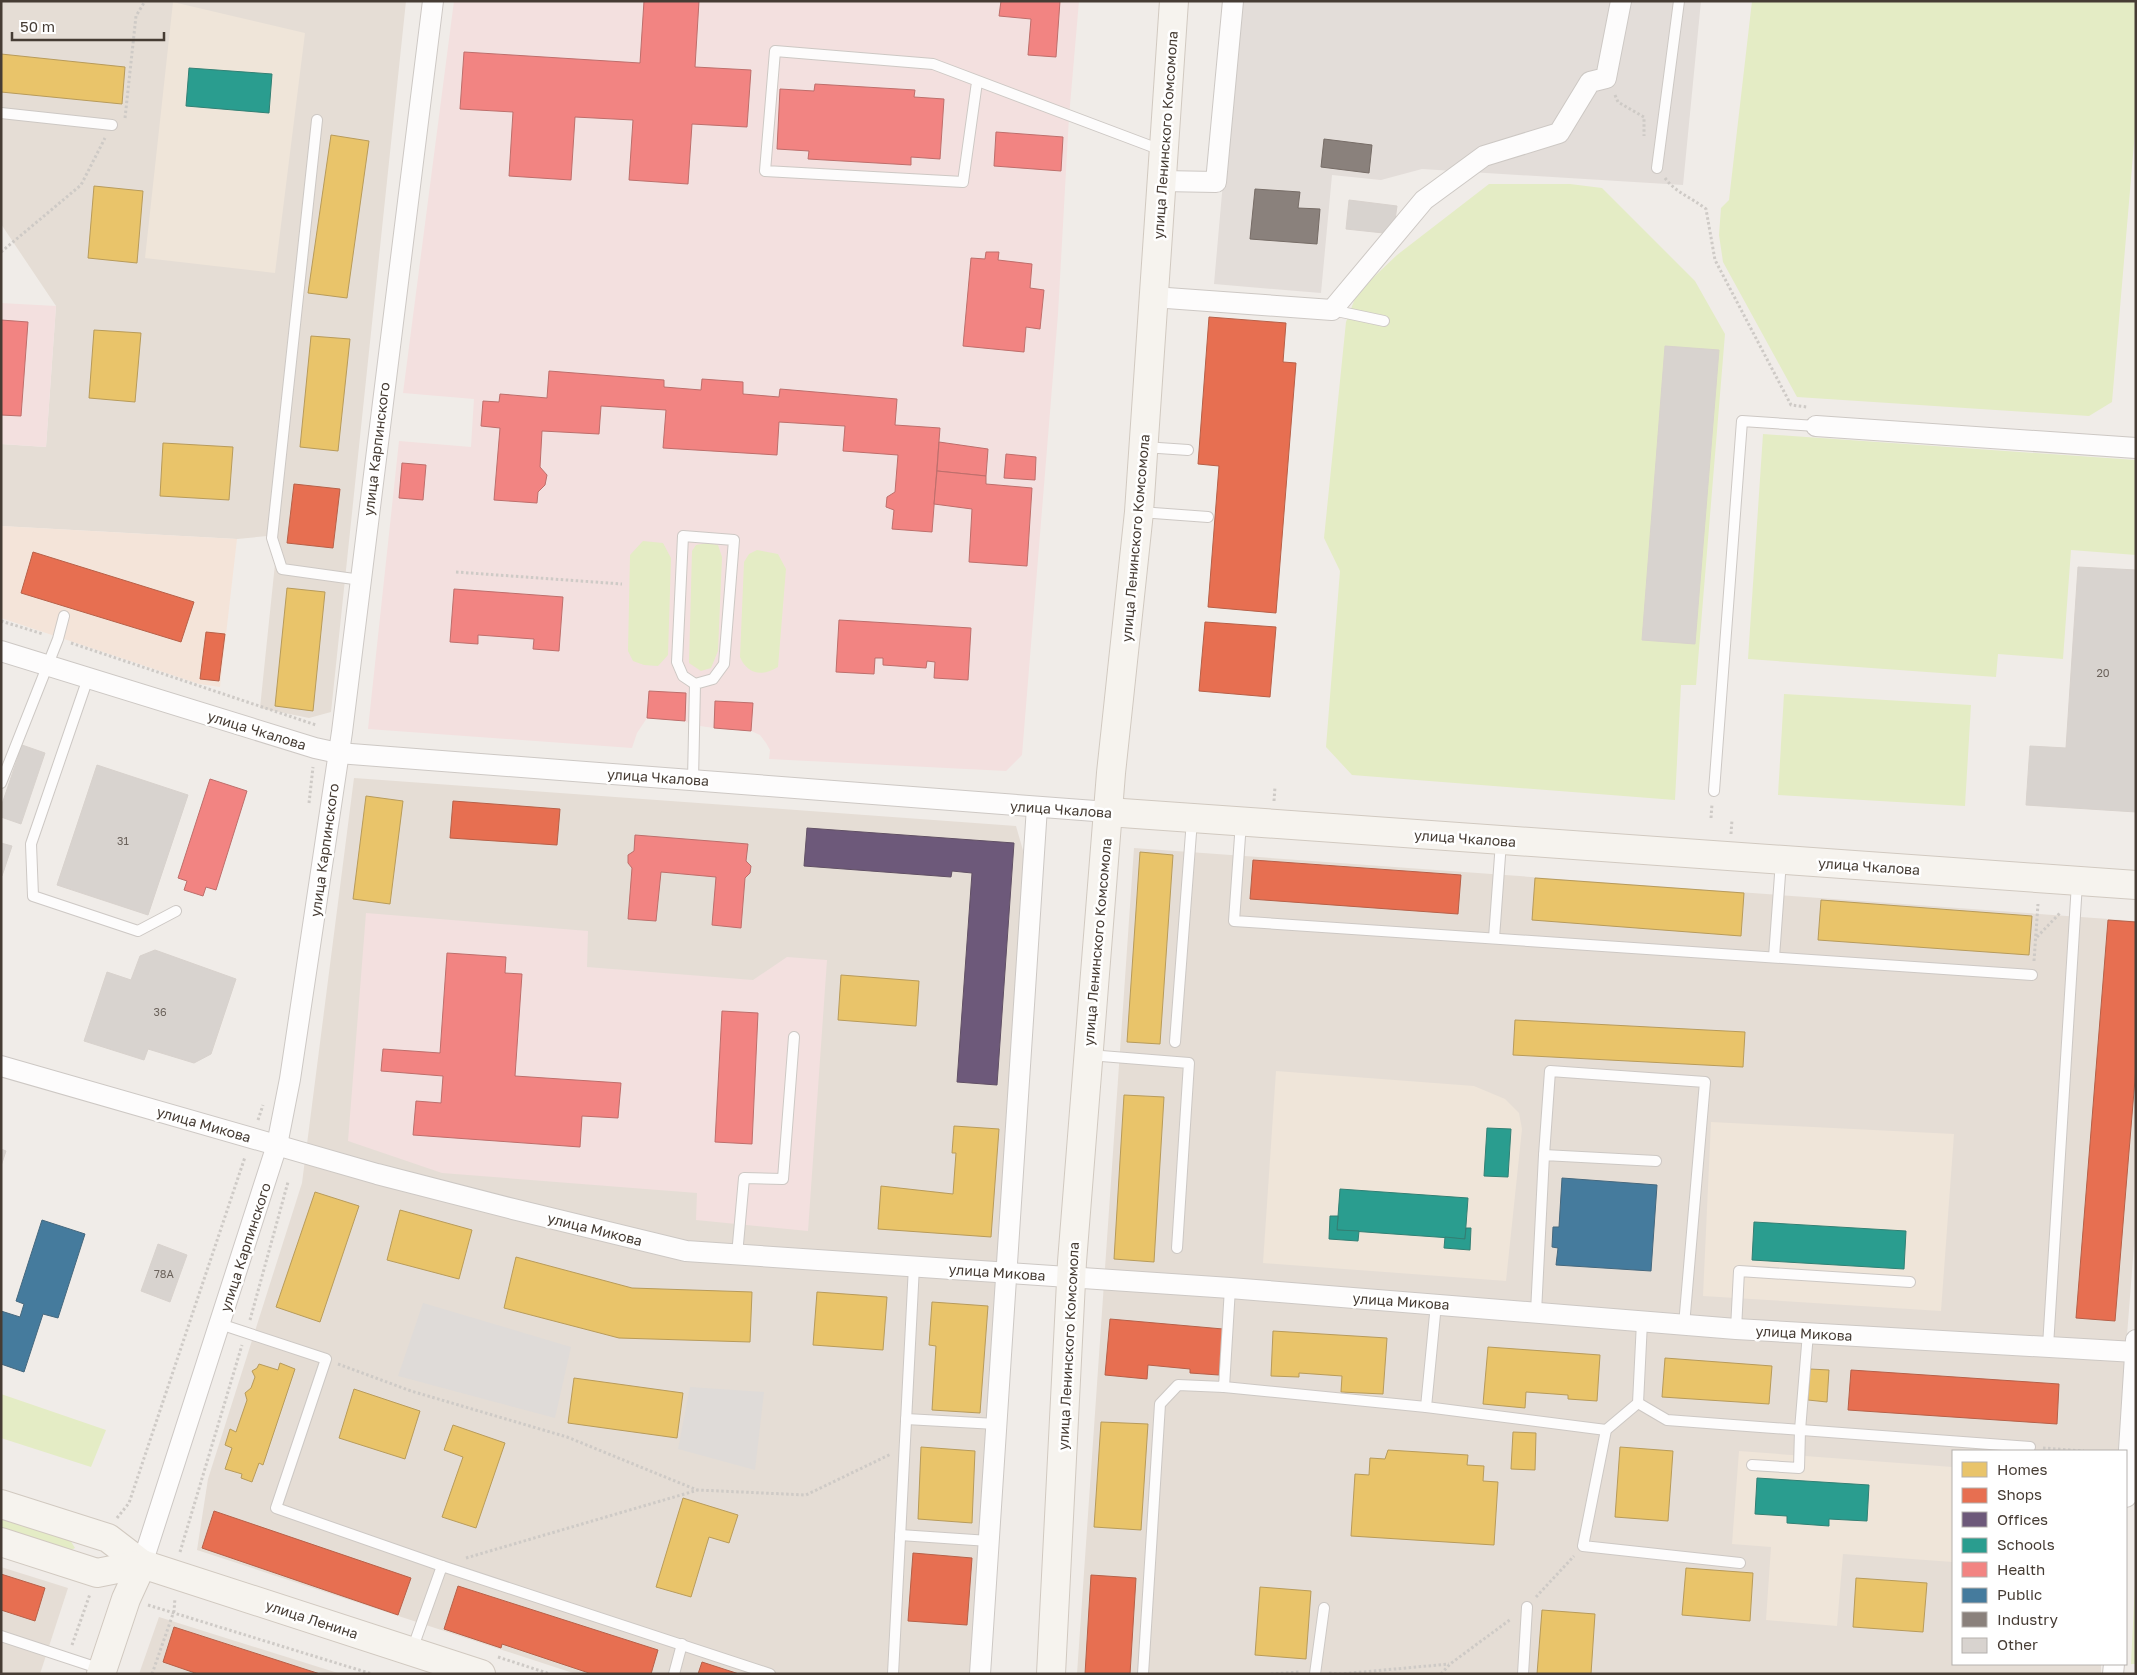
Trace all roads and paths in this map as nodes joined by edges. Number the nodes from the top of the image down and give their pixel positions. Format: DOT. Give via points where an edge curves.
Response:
graph roads {
  1 [pos="433,1"];
  2 [pos="1174,1"];
  3 [pos="1233,1"];
  4 [pos="1621,1"];
  5 [pos="1679,1"];
  6 [pos="1606,78"];
  7 [pos="977,82"];
  8 [pos="1,113"];
  9 [pos="317,120"];
  10 [pos="112,125"];
  11 [pos="1164,151"];
  12 [pos="1658,168"];
  13 [pos="1162,181"];
  14 [pos="1154,297"];
  15 [pos="1332,310"];
  16 [pos="1384,321"];
  17 [pos="1816,426"];
  18 [pos="1836,428"];
  19 [pos="1144,448"];
  20 [pos="2136,448"];
  21 [pos="1188,450"];
  22 [pos="1140,512"];
  23 [pos="1208,517"];
  24 [pos="456,572"];
  25 [pos="361,580"];
  26 [pos="622,584"];
  27 [pos="64,616"];
  28 [pos="1,621"];
  29 [pos="58,638"];
  30 [pos="1,652"];
  31 [pos="46,666"];
  32 [pos="88,678"];
  33 [pos="695,684"];
  34 [pos="315,748"];
  35 [pos="338,753"];
  36 [pos="693,780"];
  37 [pos="1,783"];
  38 [pos="1714,791"];
  39 [pos="309,806"];
  40 [pos="1037,807"];
  41 [pos="1108,812"];
  42 [pos="1192,819"];
  43 [pos="1241,822"];
  44 [pos="1501,840"];
  45 [pos="1781,860"];
  46 [pos="2077,880"];
  47 [pos="2136,885"];
  48 [pos="2038,904"];
  49 [pos="2065,907"];
  50 [pos="176,911"];
  51 [pos="1494,938"];
  52 [pos="2036,938"];
  53 [pos="1774,957"];
  54 [pos="2032,975"];
  55 [pos="794,1037"];
  56 [pos="1175,1042"];
  57 [pos="1088,1055"];
  58 [pos="1,1066"];
  59 [pos="264,1102"];
  60 [pos="252,1137"];
  61 [pos="277,1145"];
  62 [pos="297,1151"];
  63 [pos="1544,1155"];
  64 [pos="1656,1161"];
  65 [pos="1177,1248"];
  66 [pos="737,1256"];
  67 [pos="914,1266"];
  68 [pos="1006,1272"];
  69 [pos="1072,1278"];
  70 [pos="1910,1282"];
  71 [pos="1230,1288"];
  72 [pos="1436,1304"];
  73 [pos="1536,1312"];
  74 [pos="1642,1322"];
  75 [pos="220,1324"];
  76 [pos="1684,1325"];
  77 [pos="1736,1329"];
  78 [pos="246,1333"];
  79 [pos="1808,1333"];
  80 [pos="2048,1346"];
  81 [pos="2135,1346"];
  82 [pos="326,1359"];
  83 [pos="1224,1387"];
  84 [pos="1638,1403"];
  85 [pos="1426,1407"];
  86 [pos="906,1419"];
  87 [pos="996,1424"];
  88 [pos="1606,1430"];
  89 [pos="1800,1430"];
  90 [pos="2030,1447"];
  91 [pos="905,1448"];
  92 [pos="2070,1450"];
  93 [pos="1752,1465"];
  94 [pos="2127,1480"];
  95 [pos="698,1490"];
  96 [pos="1,1504"];
  97 [pos="900,1535"];
  98 [pos="108,1538"];
  99 [pos="989,1541"];
  100 [pos="1,1542"];
  101 [pos="1740,1563"];
  102 [pos="142,1564"];
  103 [pos="442,1566"];
  104 [pos="97,1573"];
  105 [pos="178,1576"];
  106 [pos="126,1599"];
  107 [pos="1527,1607"];
  108 [pos="1324,1608"];
  109 [pos="174,1612"];
  110 [pos="1,1636"];
  111 [pos="682,1644"];
  112 [pos="412,1651"];
  113 [pos="67,1658"];
  114 [pos="1450,1664"];
  115 [pos="105,1672"];
  116 [pos="1315,1673"];
  117 [pos="152,1674"];
  118 [pos="372,1674"];
  119 [pos="481,1674"];
  120 [pos="674,1674"];
  121 [pos="770,1674"];
  122 [pos="893,1674"];
  123 [pos="980,1674"];
  124 [pos="1051,1674"];
  125 [pos="1143,1674"];
  126 [pos="1271,1674"];
  127 [pos="1523,1674"];
  1 -- 25 [label="street, улица Карпинского"];
  2 -- 11 [label="main road, улица Ленинского Комсомола"];
  3 -- 13 [label="street" via="1216,182"];
  4 -- 6 [label="street"];
  5 -- 12 [label="lane"];
  6 -- 12 [label="path" via="1618,102 1644,117 1645,150"];
  6 -- 15 [label="street" via="1590,82 1559,132 1484,156 1424,200"];
  7 -- 7 [label="lane" via="933,64 775,51 765,171 963,182"];
  7 -- 11 [label="lane"];
  8 -- 10 [label="lane"];
  9 -- 25 [label="lane" via="272,538 282,569"];
  11 -- 13 [label="main road, улица Ленинского Комсомола"];
  12 -- 18 [label="path" via="1673,188 1706,209 1715,260 1791,405 1823,410"];
  13 -- 14 [label="main road, улица Ленинского Комсомола"];
  14 -- 15 [label="street"];
  14 -- 19 [label="main road, улица Ленинского Комсомола"];
  15 -- 16 [label="lane"];
  17 -- 18 [label="street"];
  17 -- 38 [label="lane" via="1742,421"];
  18 -- 20 [label="street"];
  19 -- 21 [label="lane"];
  19 -- 22 [label="main road, улица Ленинского Комсомола"];
  22 -- 23 [label="lane"];
  22 -- 41 [label="main road, улица Ленинского Комсомола"];
  24 -- 26 [label="path"];
  25 -- 35 [label="street, улица Карпинского"];
  27 -- 29 [label="lane"];
  28 -- 29 [label="path"];
  29 -- 31 [label="lane"];
  29 -- 34 [label="path" via="318,726"];
  30 -- 31 [label="street, улица Чкалова"];
  31 -- 32 [label="street, улица Чкалова"];
  31 -- 37 [label="lane"];
  32 -- 34 [label="street, улица Чкалова"];
  32 -- 50 [label="lane" via="31,844 33,896 138,931"];
  33 -- 33 [label="lane" via="713,679 724,664 734,540 683,536 677,662 683,676"];
  33 -- 36 [label="lane"];
  34 -- 35 [label="street, улица Чкалова"];
  34 -- 39 [label="path"];
  35 -- 36 [label="street, улица Чкалова"];
  35 -- 61 [label="street, улица Карпинского" via="290,1080"];
  36 -- 40 [label="street, улица Чкалова"];
  40 -- 41 [label="street, улица Чкалова"];
  40 -- 68 [label="street"];
  41 -- 42 [label="main road, улица Чкалова"];
  41 -- 57 [label="main road, улица Ленинского Комсомола"];
  42 -- 43 [label="main road, улица Чкалова"];
  42 -- 56 [label="lane"];
  43 -- 44 [label="main road, улица Чкалова"];
  43 -- 51 [label="lane" via="1234,921"];
  44 -- 45 [label="main road, улица Чкалова"];
  44 -- 51 [label="lane"];
  45 -- 46 [label="main road, улица Чкалова"];
  45 -- 53 [label="lane"];
  46 -- 47 [label="main road, улица Чкалова"];
  46 -- 80 [label="lane"];
  48 -- 52 [label="path"];
  49 -- 52 [label="path"];
  51 -- 53 [label="lane"];
  52 -- 54 [label="path"];
  53 -- 54 [label="lane"];
  55 -- 66 [label="lane" via="783,1179 744,1178"];
  57 -- 65 [label="lane" via="1189,1063"];
  57 -- 69 [label="main road, улица Ленинского Комсомола"];
  58 -- 60 [label="street, улица Микова"];
  59 -- 60 [label="path"];
  60 -- 61 [label="street, улица Микова"];
  60 -- 98 [label="path" via="129,1503"];
  61 -- 62 [label="street, улица Микова"];
  61 -- 75 [label="street, улица Карпинского"];
  62 -- 66 [label="street, улица Микова" via="513,1210 686,1251"];
  62 -- 78 [label="path"];
  63 -- 64 [label="lane"];
  63 -- 73 [label="lane"];
  63 -- 76 [label="lane" via="1550,1072 1704,1082"];
  66 -- 67 [label="street, улица Микова"];
  67 -- 68 [label="street, улица Микова"];
  67 -- 86 [label="lane"];
  68 -- 69 [label="street, улица Микова"];
  68 -- 87 [label="street"];
  69 -- 71 [label="street, улица Микова"];
  69 -- 124 [label="main road, улица Ленинского Комсомола"];
  70 -- 77 [label="lane" via="1739,1271"];
  71 -- 72 [label="street, улица Микова"];
  71 -- 83 [label="lane"];
  72 -- 73 [label="street, улица Микова"];
  72 -- 85 [label="lane"];
  73 -- 74 [label="street, улица Микова"];
  74 -- 76 [label="street, улица Микова"];
  74 -- 84 [label="lane"];
  75 -- 78 [label="lane"];
  75 -- 102 [label="street, улица Карпинского"];
  76 -- 77 [label="street, улица Микова"];
  77 -- 79 [label="street, улица Микова"];
  78 -- 82 [label="lane"];
  78 -- 105 [label="path" via="180,1551"];
  79 -- 80 [label="street, улица Микова"];
  79 -- 89 [label="lane"];
  80 -- 81 [label="street, улица Микова"];
  81 -- 94 [label="street"];
  82 -- 95 [label="path" via="411,1391 567,1437"];
  82 -- 103 [label="lane" via="276,1508"];
  83 -- 85 [label="lane"];
  83 -- 125 [label="lane" via="1178,1385 1160,1404"];
  84 -- 88 [label="lane"];
  84 -- 89 [label="lane" via="1667,1420"];
  85 -- 88 [label="lane"];
  86 -- 87 [label="lane"];
  86 -- 91 [label="lane"];
  87 -- 99 [label="street"];
  88 -- 101 [label="lane" via="1583,1546"];
  89 -- 90 [label="lane"];
  89 -- 93 [label="lane" via="1798,1468"];
  90 -- 92 [label="path"];
  91 -- 95 [label="path" via="806,1495"];
  91 -- 97 [label="lane"];
  95 -- 103 [label="path"];
  96 -- 98 [label="main road, улица Ленина"];
  97 -- 99 [label="lane"];
  97 -- 122 [label="lane"];
  98 -- 102 [label="main road, улица Ленина"];
  99 -- 123 [label="street"];
  100 -- 104 [label="main road, улица Ленина"];
  102 -- 104 [label="main road, улица Ленина"];
  102 -- 105 [label="main road, улица Ленина"];
  102 -- 106 [label="main road, улица Карпинского"];
  103 -- 111 [label="lane"];
  103 -- 112 [label="lane"];
  104 -- 113 [label="path"];
  105 -- 109 [label="path"];
  105 -- 112 [label="main road, улица Ленина"];
  106 -- 109 [label="path"];
  106 -- 115 [label="main road, улица Карпинского"];
  107 -- 127 [label="lane"];
  108 -- 116 [label="lane"];
  109 -- 117 [label="path"];
  109 -- 118 [label="path"];
  110 -- 113 [label="lane"];
  111 -- 120 [label="lane"];
  111 -- 121 [label="lane"];
  112 -- 119 [label="main road, улица Ленина"];
  113 -- 115 [label="lane"];
  114 -- 116 [label="path" via="1341,1674"];
  116 -- 126 [label="path"];
}
